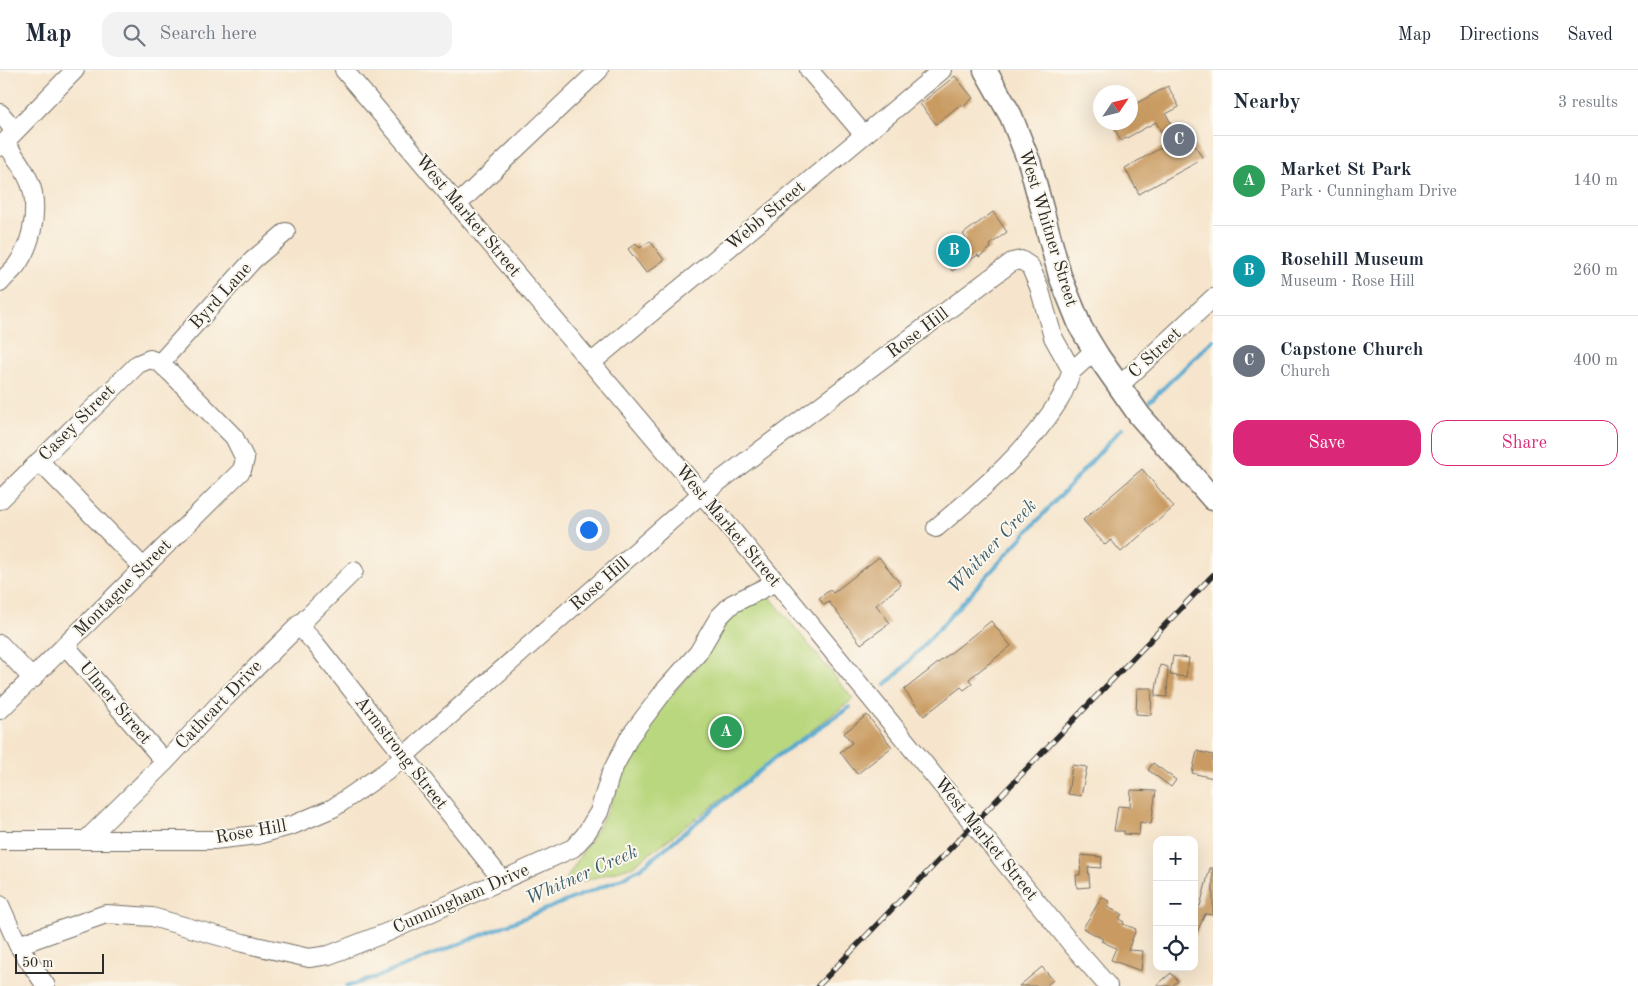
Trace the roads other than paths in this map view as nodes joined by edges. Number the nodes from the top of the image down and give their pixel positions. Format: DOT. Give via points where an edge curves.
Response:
graph roads {
  1 [pos="76,70"];
  2 [pos="599,70"];
  3 [pos="809,70"];
  4 [pos="942,70"];
  5 [pos="984,70"];
  6 [pos="352,73"];
  7 [pos="0,113"];
  8 [pos="864,135"];
  9 [pos="7,140"];
  10 [pos="458,204"];
  11 [pos="286,232"];
  12 [pos="0,283"];
  13 [pos="1213,298"];
  14 [pos="1095,350"];
  15 [pos="160,363"];
  16 [pos="592,363"];
  17 [pos="1072,371"];
  18 [pos="1119,386"];
  19 [pos="39,461"];
  20 [pos="702,495"];
  21 [pos="1213,499"];
  22 [pos="0,500"];
  23 [pos="936,528"];
  24 [pos="144,568"];
  25 [pos="354,571"];
  26 [pos="776,582"];
  27 [pos="298,625"];
  28 [pos="0,644"];
  29 [pos="65,645"];
  30 [pos="33,679"];
  31 [pos="0,710"];
  32 [pos="405,756"];
  33 [pos="165,762"];
  34 [pos="0,840"];
  35 [pos="86,840"];
  36 [pos="503,881"];
  37 [pos="0,904"];
  38 [pos="18,945"];
  39 [pos="46,986"];
  40 [pos="1108,986"];
  1 -- 9 [label="street"];
  2 -- 10 [label="street"];
  3 -- 8 [label="street"];
  4 -- 8 [label="street, Webb Street"];
  5 -- 14 [label="main road, West Whitner Street" via="1011,116 1030,164 1060,276 1080,328"];
  6 -- 10 [label="street, West Market Street"];
  7 -- 9 [label="street"];
  8 -- 16 [label="street, Webb Street"];
  9 -- 12 [label="street" via="32,192 34,216 28,245 16,266"];
  10 -- 16 [label="street, West Market Street"];
  11 -- 15 [label="street, Byrd Lane" via="253,260"];
  13 -- 18 [label="street, C Street"];
  14 -- 17 [label="street"];
  14 -- 18 [label="main road, West Whitner Street"];
  15 -- 19 [label="street, Casey Street" via="150,359 138,364"];
  15 -- 24 [label="street, Montague Street" via="234,437 245,459 242,470"];
  16 -- 20 [label="street, West Market Street"];
  17 -- 20 [label="street, Rose Hill" via="1053,337 1030,266 1021,260 1012,262"];
  17 -- 23 [label="street" via="1061,398 1026,447"];
  18 -- 21 [label="main road, West Whitner Street" via="1140,416"];
  19 -- 22 [label="street, Casey Street"];
  19 -- 24 [label="street"];
  20 -- 26 [label="street, West Market Street"];
  20 -- 32 [label="street, Rose Hill"];
  24 -- 29 [label="street, Montague Street"];
  25 -- 27 [label="street, Cathcart Drive"];
  26 -- 36 [label="street, Cunningham Drive" via="732,604 719,617 698,653 630,736 611,773 599,812 584,835 572,848"];
  26 -- 40 [label="street, West Market Street"];
  27 -- 32 [label="street, Armstrong Street"];
  27 -- 33 [label="street, Cathcart Drive"];
  28 -- 30 [label="street"];
  29 -- 30 [label="street, Montague Street"];
  29 -- 33 [label="street, Ulmer Street"];
  30 -- 31 [label="street, Montague Street"];
  32 -- 35 [label="street, Rose Hill" via="333,808 293,825 257,835 214,840"];
  32 -- 36 [label="street, Armstrong Street"];
  33 -- 35 [label="street, Cathcart Drive"];
  34 -- 35 [label="street, Rose Hill"];
  36 -- 38 [label="street, Cunningham Drive" via="388,932 329,955 309,958 152,917 106,914"];
  37 -- 38 [label="street"];
  38 -- 39 [label="street"];
}
